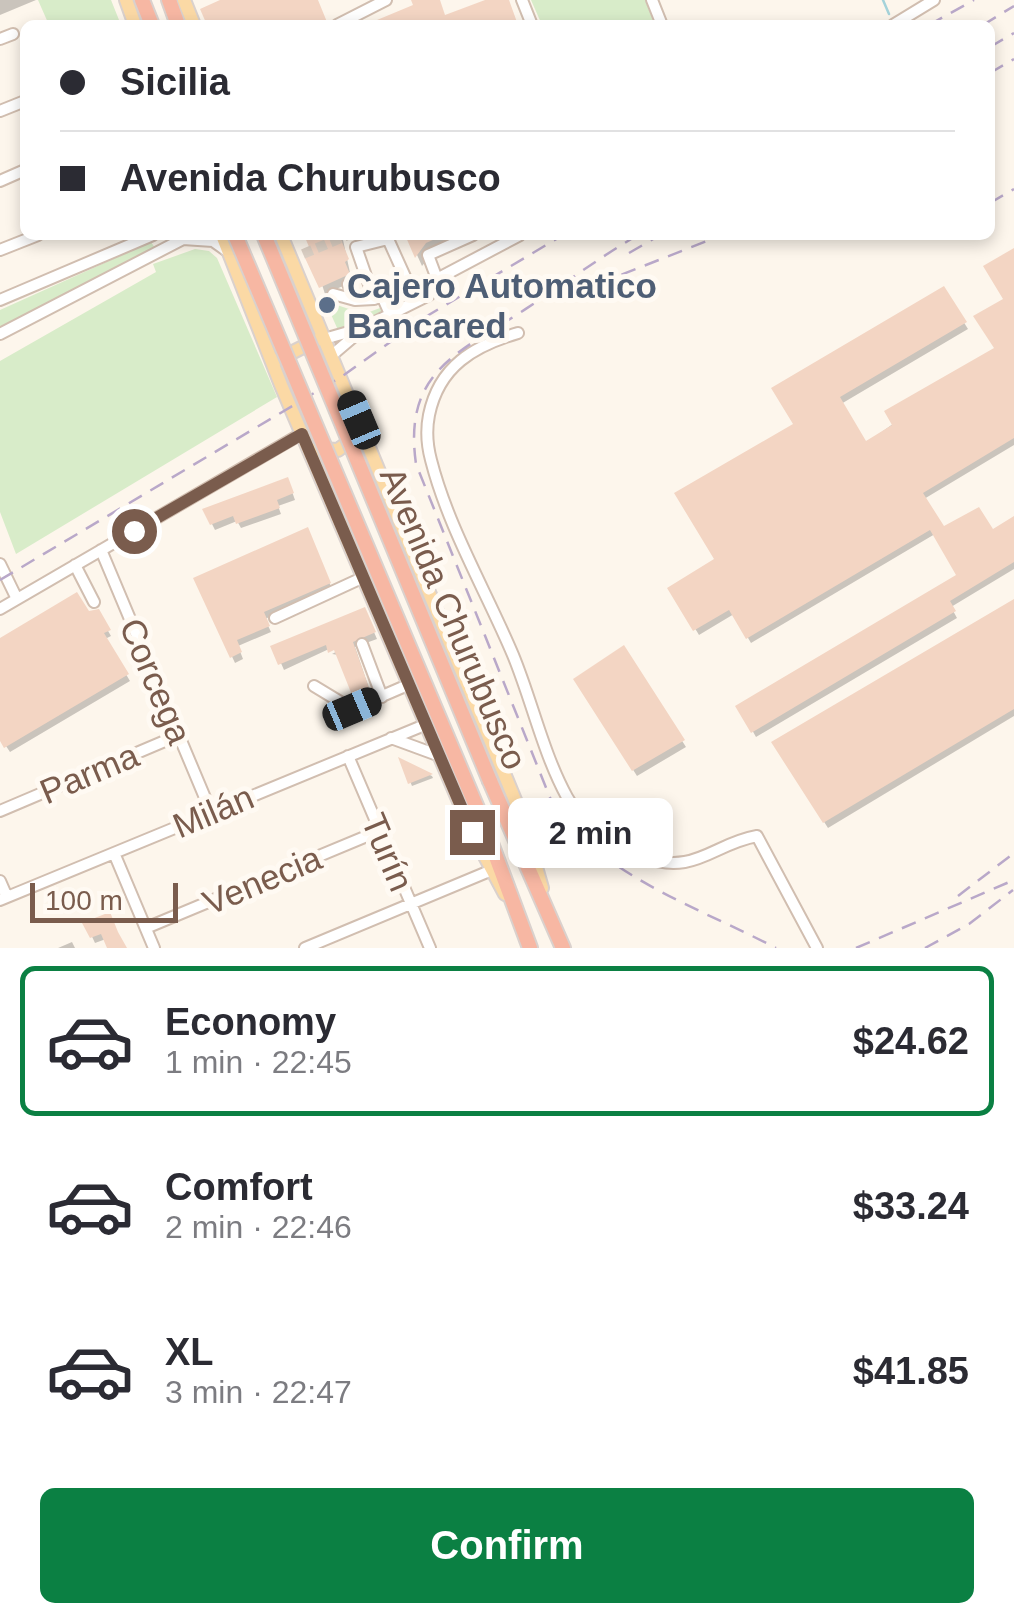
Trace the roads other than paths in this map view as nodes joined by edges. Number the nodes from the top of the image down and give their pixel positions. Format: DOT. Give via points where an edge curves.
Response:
graph roads {
  1 [pos="386,0"];
  2 [pos="934,0"];
  3 [pos="348,20"];
  4 [pos="901,20"];
  5 [pos="13,34"];
  6 [pos="0,39"];
  7 [pos="25,240"];
  8 [pos="144,240"];
  9 [pos="159,240"];
  10 [pos="181,240"];
  11 [pos="202,240"];
  12 [pos="224,240"];
  13 [pos="238,240"];
  14 [pos="266,240"];
  15 [pos="283,240"];
  16 [pos="379,240"];
  17 [pos="388,240"];
  18 [pos="462,240"];
  19 [pos="511,240"];
  20 [pos="165,248"];
  21 [pos="0,250"];
  22 [pos="229,252"];
  23 [pos="437,279"];
  24 [pos="348,284"];
  25 [pos="303,287"];
  26 [pos="333,294"];
  27 [pos="374,299"];
  28 [pos="0,300"];
  29 [pos="356,300"];
  30 [pos="416,301"];
  31 [pos="252,311"];
  32 [pos="390,314"];
  33 [pos="365,327"];
  34 [pos="518,333"];
  35 [pos="0,334"];
  36 [pos="324,339"];
  37 [pos="332,356"];
  38 [pos="273,366"];
  39 [pos="359,420"];
  40 [pos="304,439"];
  41 [pos="100,550"];
  42 [pos="0,564"];
  43 [pos="75,565"];
  44 [pos="364,577"];
  45 [pos="18,600"];
  46 [pos="94,602"];
  47 [pos="0,609"];
  48 [pos="275,618"];
  49 [pos="362,644"];
  50 [pos="410,684"];
  51 [pos="314,686"];
  52 [pos="382,697"];
  53 [pos="428,724"];
  54 [pos="178,736"];
  55 [pos="391,738"];
  56 [pos="348,756"];
  57 [pos="441,756"];
  58 [pos="0,811"];
  59 [pos="211,812"];
  60 [pos="379,831"];
  61 [pos="114,853"];
  62 [pos="492,870"];
  63 [pos="0,881"];
  64 [pos="4,899"];
  65 [pos="409,904"];
  66 [pos="548,910"];
  67 [pos="520,922"];
  68 [pos="146,928"];
  69 [pos="154,948"];
  70 [pos="305,948"];
  71 [pos="430,948"];
  72 [pos="530,948"];
  73 [pos="563,948"];
  74 [pos="818,948"];
  1 -- 3 [label="street"];
  2 -- 4 [label="street"];
  5 -- 6 [label="street"];
  7 -- 21 [label="street"];
  8 -- 28 [label="street"];
  9 -- 20 [label="street"];
  10 -- 20 [label="street"];
  11 -- 22 [label="street"];
  12 -- 22 [label="main road, Avenida Churubusco"];
  13 -- 67 [label="highway, Avenida Churubusco, bridge"];
  14 -- 66 [label="highway, Avenida Churubusco, bridge"];
  15 -- 25 [label="main road, Avenida Churubusco"];
  16 -- 27 [label="street" via="355,250"];
  17 -- 30 [label="street"];
  18 -- 23 [label="street" via="428,255"];
  19 -- 23 [label="street"];
  20 -- 35 [label="street"];
  22 -- 31 [label="main road, Avenida Churubusco"];
  23 -- 30 [label="street" via="429,296"];
  24 -- 29 [label="street"];
  25 -- 31 [label="main road" via="284,316"];
  25 -- 36 [label="main road, Avenida Churubusco"];
  26 -- 29 [label="street"];
  27 -- 29 [label="street"];
  27 -- 32 [label="street" via="382,296"];
  30 -- 32 [label="street"];
  31 -- 38 [label="main road, Avenida Churubusco"];
  32 -- 33 [label="street"];
  33 -- 36 [label="street"];
  33 -- 37 [label="street"];
  34 -- 74 [label="street" via="484,343 450,368 435,394 426,439 567,797 613,843 669,863 692,863 757,836"];
  36 -- 37 [label="main road, Avenida Churubusco"];
  36 -- 38 [label="main road" via="294,348"];
  37 -- 39 [label="main road, Avenida Churubusco"];
  38 -- 40 [label="main road, Avenida Churubusco"];
  39 -- 40 [label="main road" via="354,439 338,450"];
  39 -- 66 [label="main road, Avenida Churubusco" via="520,812"];
  40 -- 41 [label="street"];
  40 -- 44 [label="main road, Avenida Churubusco"];
  41 -- 43 [label="street"];
  41 -- 54 [label="street, Corcega"];
  42 -- 45 [label="street"];
  43 -- 45 [label="street"];
  43 -- 46 [label="street"];
  44 -- 48 [label="street"];
  44 -- 50 [label="main road, Avenida Churubusco"];
  45 -- 47 [label="street"];
  49 -- 52 [label="street"];
  50 -- 52 [label="street"];
  50 -- 53 [label="main road, Avenida Churubusco"];
  51 -- 52 [label="street" via="344,708"];
  53 -- 55 [label="street, Milán"];
  53 -- 57 [label="main road, Avenida Churubusco"];
  54 -- 58 [label="street, Parma"];
  54 -- 59 [label="street, Corcega"];
  55 -- 56 [label="street, Milán"];
  55 -- 57 [label="street"];
  56 -- 59 [label="street, Milán"];
  56 -- 60 [label="street, Turín"];
  57 -- 62 [label="main road, Avenida Churubusco"];
  59 -- 61 [label="street, Milán"];
  60 -- 65 [label="street, Turín"];
  60 -- 68 [label="street, Venecia"];
  61 -- 64 [label="street, Milán"];
  61 -- 68 [label="street"];
  62 -- 65 [label="street"];
  62 -- 67 [label="main road, Avenida Churubusco"];
  63 -- 64 [label="street"];
  65 -- 70 [label="street"];
  65 -- 71 [label="street, Turín"];
  66 -- 73 [label="highway, Avenida Churubusco"];
  67 -- 72 [label="highway, Avenida Churubusco"];
  68 -- 69 [label="street"];
}
